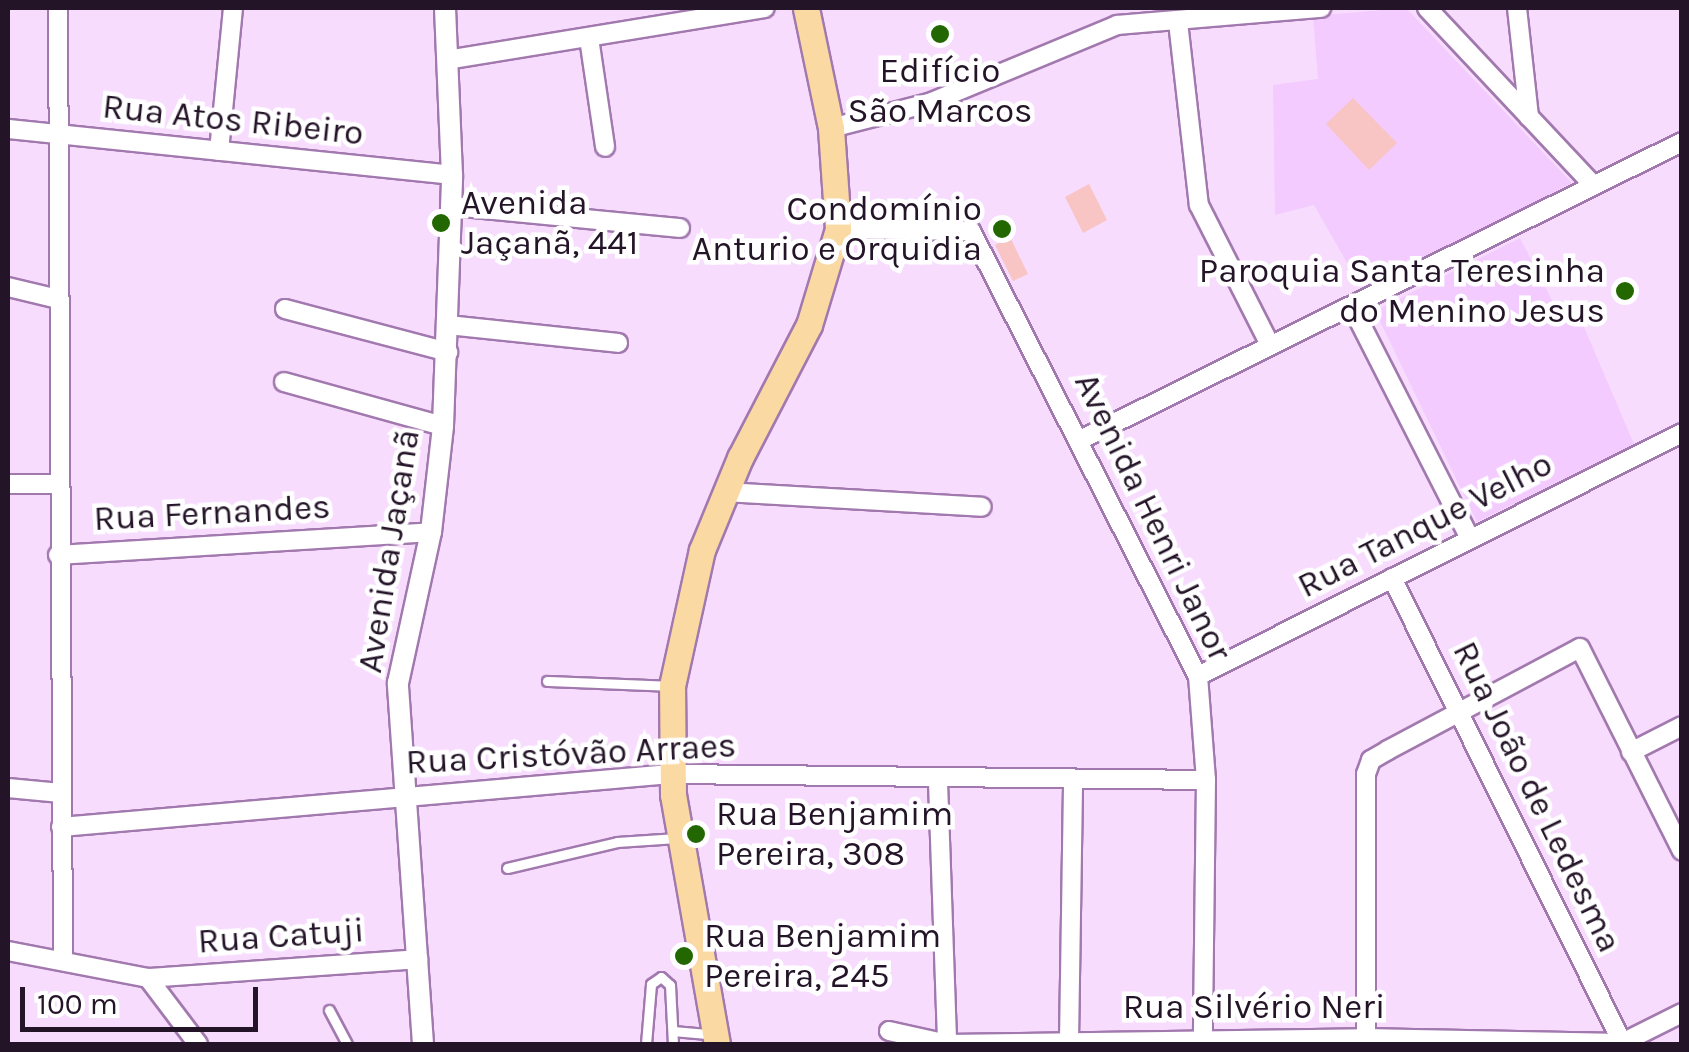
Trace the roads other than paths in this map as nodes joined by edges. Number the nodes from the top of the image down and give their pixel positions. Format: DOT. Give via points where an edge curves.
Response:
graph roads {
  1 [pos="58,8"];
  2 [pos="233,8"];
  3 [pos="445,8"];
  4 [pos="765,8"];
  5 [pos="806,8"];
  6 [pos="1321,8"];
  7 [pos="1427,8"];
  8 [pos="1517,8"];
  9 [pos="1243,12"];
  10 [pos="1116,16"];
  11 [pos="1178,22"];
  12 [pos="589,38"];
  13 [pos="447,60"];
  14 [pos="1530,116"];
  15 [pos="831,128"];
  16 [pos="8,129"];
  17 [pos="58,134"];
  18 [pos="1682,142"];
  19 [pos="605,147"];
  20 [pos="219,151"];
  21 [pos="452,175"];
  22 [pos="1593,186"];
  23 [pos="451,206"];
  24 [pos="680,228"];
  25 [pos="838,230"];
  26 [pos="8,287"];
  27 [pos="58,300"];
  28 [pos="1352,307"];
  29 [pos="285,309"];
  30 [pos="448,325"];
  31 [pos="618,343"];
  32 [pos="1270,346"];
  33 [pos="448,352"];
  34 [pos="284,382"];
  35 [pos="444,426"];
  36 [pos="1682,433"];
  37 [pos="1080,440"];
  38 [pos="8,484"];
  39 [pos="57,484"];
  40 [pos="726,492"];
  41 [pos="982,507"];
  42 [pos="431,532"];
  43 [pos="1470,539"];
  44 [pos="58,555"];
  45 [pos="1392,578"];
  46 [pos="1198,676"];
  47 [pos="547,681"];
  48 [pos="672,686"];
  49 [pos="1458,711"];
  50 [pos="1682,726"];
  51 [pos="1631,752"];
  52 [pos="671,774"];
  53 [pos="1073,779"];
  54 [pos="1206,780"];
  55 [pos="938,782"];
  56 [pos="8,788"];
  57 [pos="61,793"];
  58 [pos="404,796"];
  59 [pos="61,826"];
  60 [pos="680,837"];
  61 [pos="1682,850"];
  62 [pos="507,868"];
  63 [pos="8,952"];
  64 [pos="63,958"];
  65 [pos="418,958"];
  66 [pos="148,978"];
  67 [pos="328,1010"];
  68 [pos="1682,1013"];
  69 [pos="673,1031"];
  70 [pos="889,1031"];
  71 [pos="1366,1038"];
  72 [pos="717,1040"];
  73 [pos="1069,1041"];
  74 [pos="1203,1042"];
  75 [pos="198,1044"];
  76 [pos="347,1044"];
  77 [pos="423,1044"];
  78 [pos="646,1044"];
  79 [pos="673,1044"];
  80 [pos="947,1044"];
  81 [pos="1622,1044"];
  1 -- 17 [label="street"];
  2 -- 20 [label="street"];
  3 -- 13 [label="street, Avenida Jaçanã"];
  4 -- 12 [label="street"];
  5 -- 15 [label="main road"];
  6 -- 9 [label="street"];
  7 -- 14 [label="street"];
  8 -- 14 [label="street"];
  9 -- 11 [label="street"];
  10 -- 11 [label="street"];
  10 -- 15 [label="street" via="929,103"];
  11 -- 32 [label="street" via="1199,205"];
  12 -- 13 [label="street"];
  12 -- 19 [label="street"];
  13 -- 21 [label="street, Avenida Jaçanã"];
  14 -- 22 [label="street"];
  15 -- 25 [label="main road"];
  16 -- 17 [label="street, Rua Atos Ribeiro"];
  17 -- 20 [label="street, Rua Atos Ribeiro"];
  17 -- 27 [label="street"];
  18 -- 22 [label="street"];
  20 -- 21 [label="street, Rua Atos Ribeiro"];
  21 -- 23 [label="street, Avenida Jaçanã"];
  22 -- 28 [label="street"];
  23 -- 24 [label="street"];
  23 -- 30 [label="street, Avenida Jaçanã"];
  25 -- 37 [label="street, Avenida Henri Janor" via="971,230"];
  25 -- 40 [label="main road" via="809,324"];
  26 -- 27 [label="street"];
  27 -- 39 [label="street"];
  28 -- 32 [label="street"];
  28 -- 43 [label="street"];
  29 -- 33 [label="street"];
  30 -- 31 [label="street"];
  30 -- 33 [label="street, Avenida Jaçanã"];
  32 -- 37 [label="street"];
  33 -- 35 [label="street, Avenida Jaçanã"];
  34 -- 35 [label="street"];
  35 -- 42 [label="street, Avenida Jaçanã"];
  36 -- 43 [label="street, Rua Tanque Velho"];
  37 -- 46 [label="street, Avenida Henri Janor"];
  38 -- 39 [label="street"];
  39 -- 44 [label="street"];
  40 -- 41 [label="street"];
  40 -- 48 [label="main road" via="688,598"];
  42 -- 44 [label="street, Rua Fernandes"];
  42 -- 58 [label="street, Avenida Jaçanã" via="399,672"];
  43 -- 45 [label="street, Rua Tanque Velho"];
  44 -- 57 [label="street"];
  45 -- 46 [label="street, Rua Tanque Velho"];
  45 -- 49 [label="street, Rua João de Ledesma"];
  46 -- 54 [label="street, Avenida Henri Janor"];
  47 -- 48 [label="lane"];
  48 -- 52 [label="main road"];
  49 -- 51 [label="street" via="1580,648"];
  49 -- 71 [label="street" via="1368,766"];
  49 -- 81 [label="street, Rua João de Ledesma"];
  50 -- 51 [label="street"];
  51 -- 61 [label="street"];
  52 -- 55 [label="street, Rua Cristóvão Arraes"];
  52 -- 58 [label="street, Rua Cristóvão Arraes"];
  52 -- 60 [label="main road"];
  53 -- 54 [label="street, Rua Cristóvão Arraes"];
  53 -- 55 [label="street, Rua Cristóvão Arraes"];
  53 -- 73 [label="street"];
  54 -- 74 [label="street, Avenida Henri Janor"];
  55 -- 80 [label="street"];
  56 -- 57 [label="street"];
  57 -- 59 [label="street"];
  58 -- 59 [label="street, Rua Cristóvão Arraes"];
  58 -- 65 [label="street, Avenida Jaçanã"];
  59 -- 64 [label="street"];
  60 -- 62 [label="lane" via="617,842"];
  60 -- 72 [label="main road"];
  63 -- 64 [label="street, Rua Catuji"];
  64 -- 66 [label="street, Rua Catuji"];
  65 -- 66 [label="street, Rua Catuji"];
  65 -- 77 [label="street, Avenida Jaçanã"];
  66 -- 75 [label="street"];
  67 -- 76 [label="lane"];
  68 -- 81 [label="street"];
  69 -- 72 [label="lane"];
  69 -- 78 [label="lane" via="670,985 661,977 651,984"];
  69 -- 79 [label="lane"];
  70 -- 80 [label="street, Rua Silvério Neri"];
  71 -- 74 [label="street, Rua Silvério Neri"];
  71 -- 81 [label="street, Rua Silvério Neri"];
  73 -- 74 [label="street, Rua Silvério Neri"];
  73 -- 80 [label="street, Rua Silvério Neri"];
}
